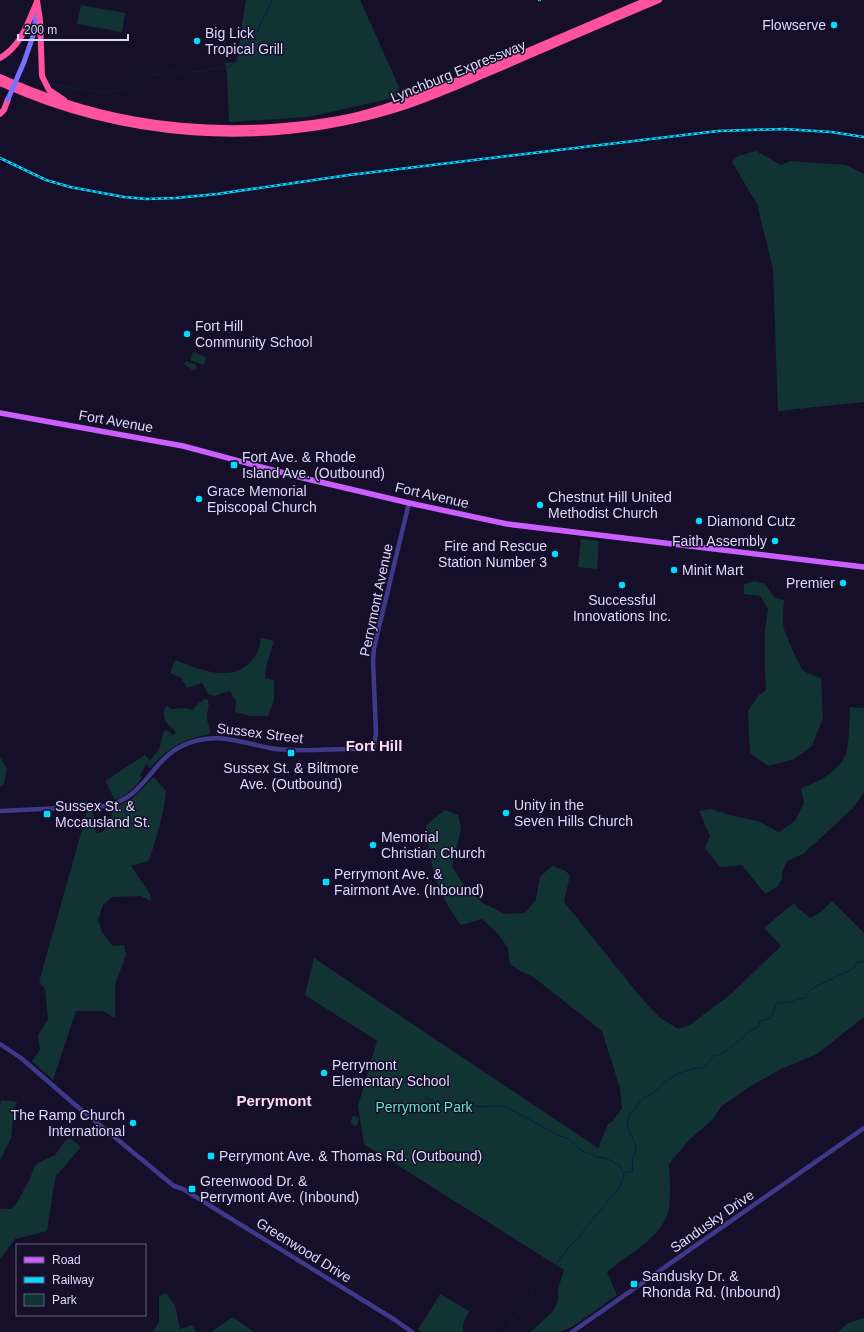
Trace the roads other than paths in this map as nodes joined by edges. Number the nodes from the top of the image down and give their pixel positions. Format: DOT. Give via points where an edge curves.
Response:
graph roads {
  1 [pos="37,0"];
  2 [pos="647,0"];
  3 [pos="659,0"];
  4 [pos="0,58"];
  5 [pos="0,77"];
  6 [pos="0,83"];
  7 [pos="0,86"];
  8 [pos="11,88"];
  9 [pos="8,99"];
  10 [pos="76,106"];
  11 [pos="0,110"];
  12 [pos="0,114"];
  13 [pos="0,413"];
  14 [pos="409,503"];
  15 [pos="864,567"];
  16 [pos="373,750"];
  17 [pos="0,811"];
  18 [pos="0,1044"];
  19 [pos="864,1128"];
  20 [pos="412,1332"];
  21 [pos="572,1332"];
  1 -- 4 [label="highway" via="19,40"];
  1 -- 9 [label="main road, bridge" via="33,36"];
  1 -- 10 [label="highway" via="44,82 52,93"];
  2 -- 10 [label="highway, Lynchburg Expressway" via="416,97 343,118 285,126 218,129 154,124"];
  3 -- 8 [label="highway, Lynchburg Expressway" via="424,100 365,118 284,131 217,134 143,127 62,108"];
  5 -- 10 [label="highway, Lynchburg Expressway"];
  6 -- 8 [label="highway, Lynchburg Expressway"];
  7 -- 8 [label="highway"];
  9 -- 11 [label="highway"];
  9 -- 12 [label="highway"];
  13 -- 14 [label="main road, Fort Avenue" via="183,446"];
  14 -- 15 [label="main road, Fort Avenue" via="507,524"];
  14 -- 16 [label="street, Perrymont Avenue" via="374,648 376,734"];
  16 -- 17 [label="street, Sussex Street" via="272,749 222,738 203,739 176,750 132,795 120,802 104,806"];
  18 -- 20 [label="street, Greenwood Drive" via="21,1058 174,1186 183,1189"];
  19 -- 21 [label="street, Sandusky Drive"];
}
